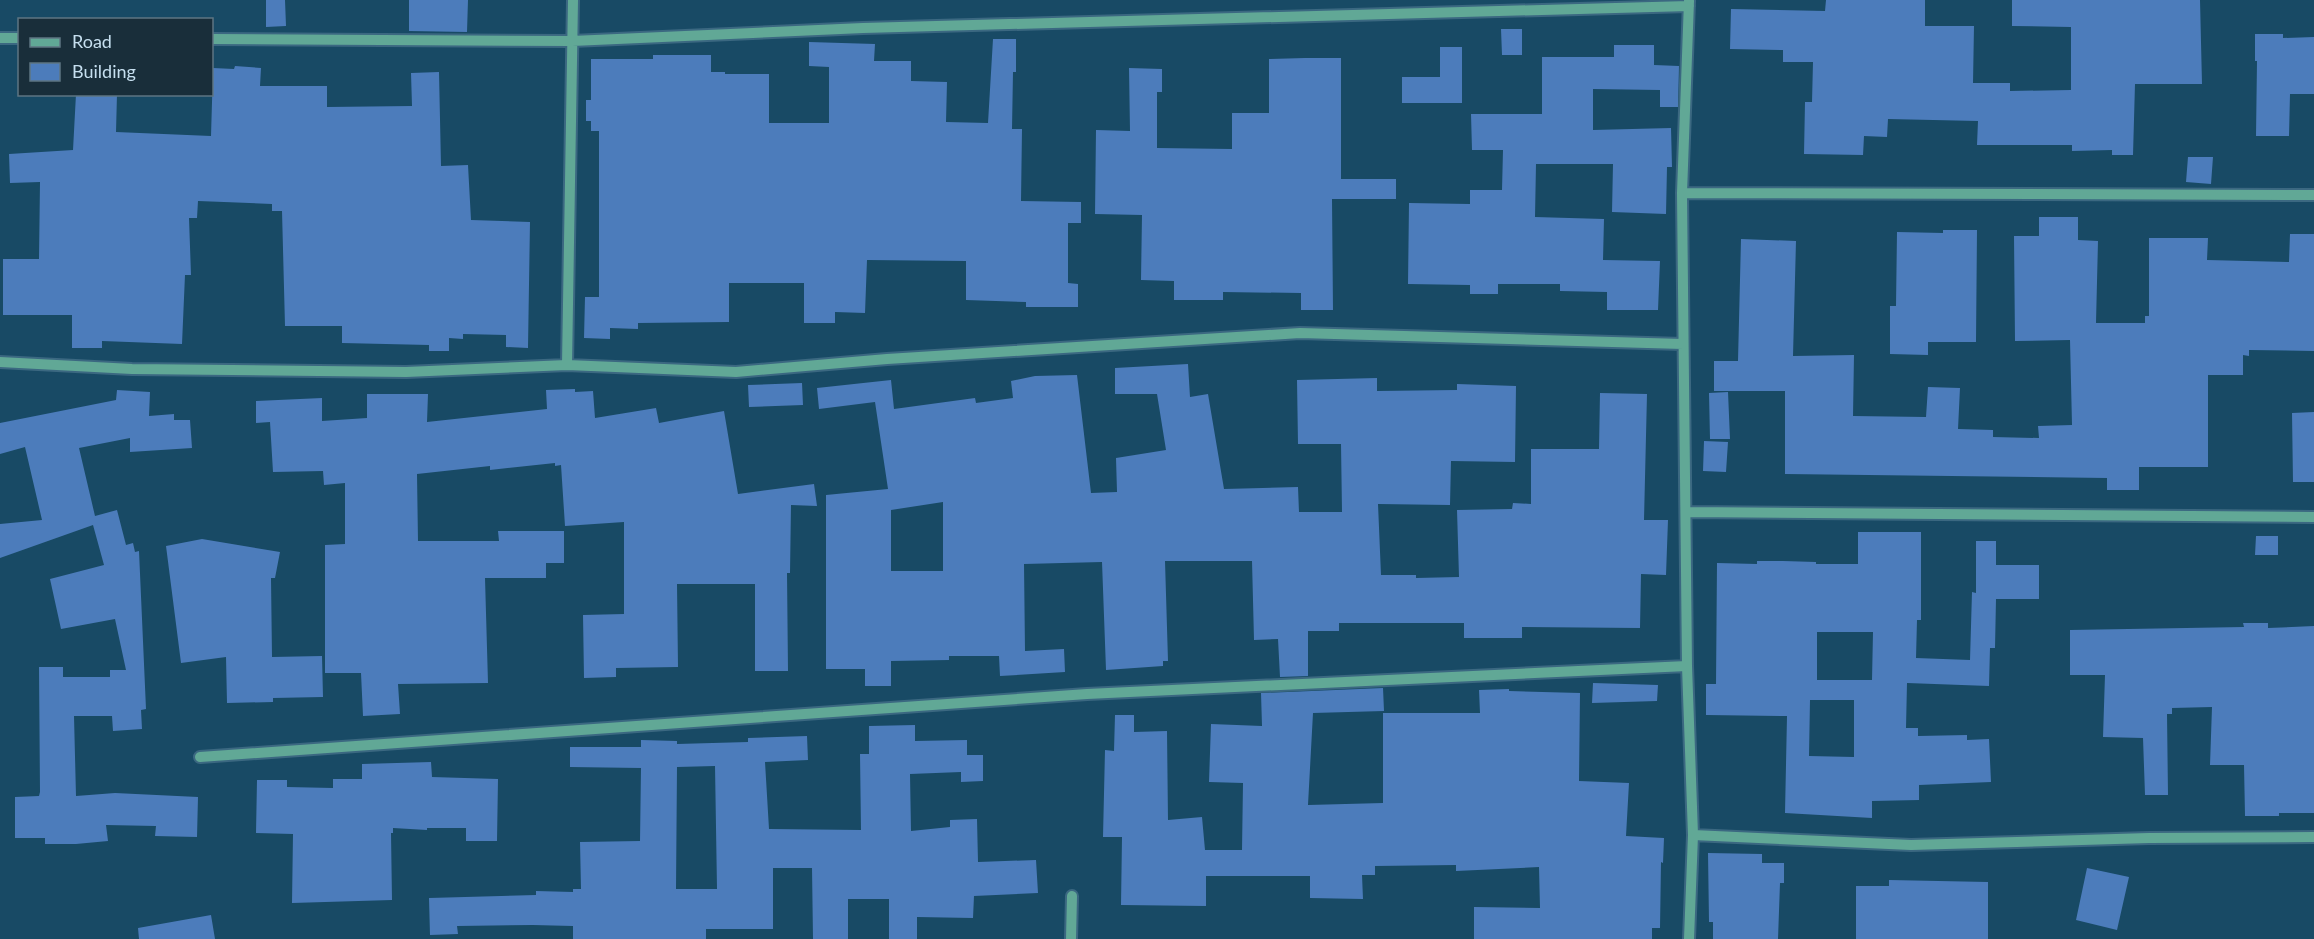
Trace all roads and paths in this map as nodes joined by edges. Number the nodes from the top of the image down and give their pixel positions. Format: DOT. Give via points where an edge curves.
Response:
graph roads {
  1 [pos="573,0"];
  2 [pos="1689,3"];
  3 [pos="0,38"];
  4 [pos="18,38"];
  5 [pos="213,39"];
  6 [pos="572,41"];
  7 [pos="1682,193"];
  8 [pos="2314,195"];
  9 [pos="1683,344"];
  10 [pos="0,362"];
  11 [pos="567,365"];
  12 [pos="1686,512"];
  13 [pos="2314,517"];
  14 [pos="1687,666"];
  15 [pos="200,757"];
  16 [pos="1693,835"];
  17 [pos="2314,837"];
  18 [pos="1072,896"];
  19 [pos="1071,939"];
  20 [pos="1689,939"];
  1 -- 6 [label="street"];
  2 -- 6 [label="street" via="863,28"];
  2 -- 7 [label="street"];
  3 -- 4 [label="street"];
  5 -- 6 [label="street"];
  6 -- 11 [label="street"];
  7 -- 8 [label="street"];
  7 -- 9 [label="street"];
  9 -- 11 [label="street" via="1300,333 736,372"];
  9 -- 12 [label="street"];
  10 -- 11 [label="street" via="132,369 406,372"];
  12 -- 13 [label="street"];
  12 -- 14 [label="street"];
  14 -- 15 [label="street" via="1087,694"];
  14 -- 16 [label="street"];
  16 -- 17 [label="street" via="1911,845"];
  16 -- 20 [label="street"];
  18 -- 19 [label="street"];
}
